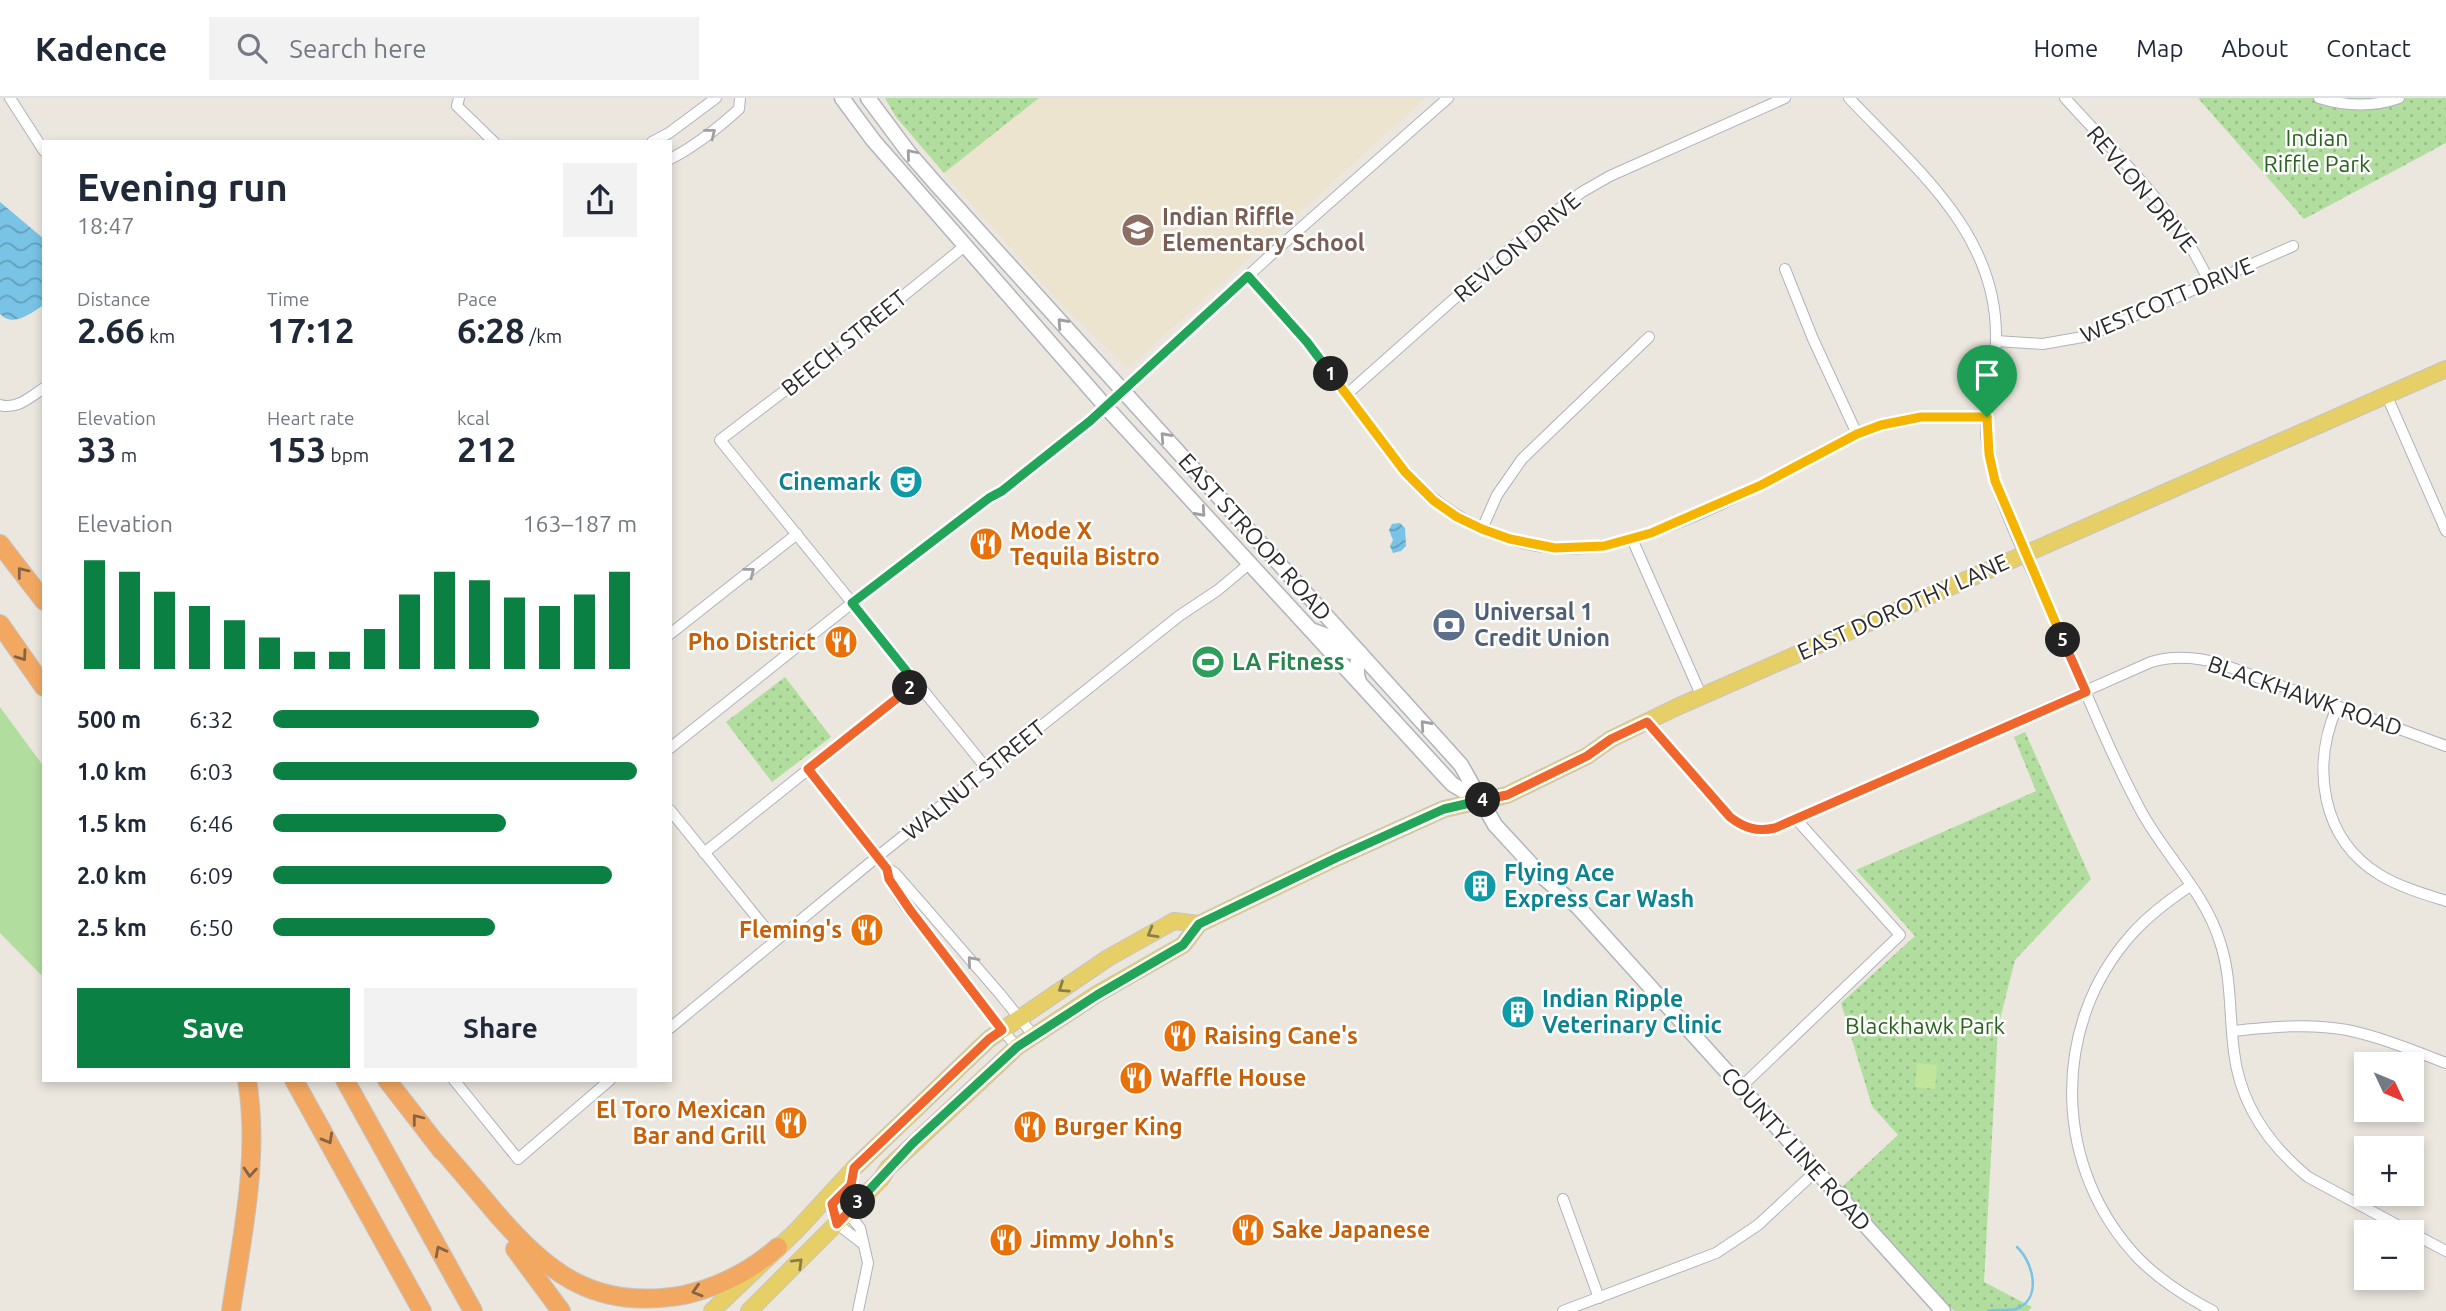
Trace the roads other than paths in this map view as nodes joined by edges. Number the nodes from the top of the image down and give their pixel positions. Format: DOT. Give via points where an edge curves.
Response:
graph roads {
  1 [pos="10,98"];
  2 [pos="459,98"];
  3 [pos="716,98"];
  4 [pos="740,98"];
  5 [pos="842,98"];
  6 [pos="868,98"];
  7 [pos="1448,98"];
  8 [pos="1785,98"];
  9 [pos="1849,98"];
  10 [pos="2065,98"];
  11 [pos="2319,98"];
  12 [pos="2399,98"];
  13 [pos="492,140"];
  14 [pos="656,140"];
  15 [pos="42,148"];
  16 [pos="672,158"];
  17 [pos="966,245"];
  18 [pos="2293,246"];
  19 [pos="1785,270"];
  20 [pos="1248,276"];
  21 [pos="2210,284"];
  22 [pos="1649,337"];
  23 [pos="1996,341"];
  24 [pos="2446,369"];
  25 [pos="42,389"];
  26 [pos="1123,391"];
  27 [pos="2386,394"];
  28 [pos="1346,395"];
  29 [pos="0,405"];
  30 [pos="1106,407"];
  31 [pos="1987,417"];
  32 [pos="1857,434"];
  33 [pos="1482,529"];
  34 [pos="2446,529"];
  35 [pos="797,534"];
  36 [pos="1632,539"];
  37 [pos="0,544"];
  38 [pos="2025,553"];
  39 [pos="1250,564"];
  40 [pos="42,598"];
  41 [pos="852,603"];
  42 [pos="0,624"];
  43 [pos="1309,629"];
  44 [pos="672,632"];
  45 [pos="1360,653"];
  46 [pos="916,683"];
  47 [pos="1359,683"];
  48 [pos="42,684"];
  49 [pos="2086,692"];
  50 [pos="1702,696"];
  51 [pos="2337,707"];
  52 [pos="1647,722"];
  53 [pos="672,746"];
  54 [pos="2446,746"];
  55 [pos="808,769"];
  56 [pos="987,769"];
  57 [pos="1480,801"];
  58 [pos="1796,819"];
  59 [pos="674,824"];
  60 [pos="704,853"];
  61 [pos="877,857"];
  62 [pos="887,869"];
  63 [pos="2190,887"];
  64 [pos="2446,901"];
  65 [pos="1199,924"];
  66 [pos="775,940"];
  67 [pos="1018,1019"];
  68 [pos="672,1026"];
  69 [pos="1002,1030"];
  70 [pos="2232,1031"];
  71 [pos="1032,1035"];
  72 [pos="1017,1047"];
  73 [pos="2446,1063"];
  74 [pos="247,1082"];
  75 [pos="295,1082"];
  76 [pos="346,1082"];
  77 [pos="389,1082"];
  78 [pos="456,1082"];
  79 [pos="608,1082"];
  80 [pos="1741,1087"];
  81 [pos="436,1143"];
  82 [pos="854,1168"];
  83 [pos="1816,1171"];
  84 [pos="1563,1199"];
  85 [pos="842,1218"];
  86 [pos="2388,1220"];
  87 [pos="2424,1239"];
  88 [pos="862,1243"];
  89 [pos="778,1247"];
  90 [pos="2446,1251"];
  91 [pos="1599,1298"];
  92 [pos="231,1311"];
  93 [pos="422,1311"];
  94 [pos="472,1311"];
  95 [pos="561,1311"];
  96 [pos="712,1311"];
  97 [pos="749,1311"];
  98 [pos="858,1311"];
  99 [pos="1563,1311"];
  100 [pos="1943,1311"];
  101 [pos="2213,1311"];
  1 -- 15 [label="street"];
  2 -- 13 [label="street" via="457,106"];
  3 -- 14 [label="street"];
  16 -- 4 [label="street, one-way" via="723,124 739,109"];
  5 -- 17 [label="main road, EAST STROOP ROAD"];
  26 -- 6 [label="main road, EAST STROOP ROAD, one-way" via="909,153"];
  7 -- 20 [label="street"];
  8 -- 28 [label="street, REVLON DRIVE" via="1610,176 1568,201"];
  9 -- 23 [label="street" via="1943,198 1973,240 1993,299"];
  10 -- 21 [label="street, REVLON DRIVE" via="2173,219"];
  11 -- 12 [label="street" via="2361,104"];
  17 -- 30 [label="main road, EAST STROOP ROAD"];
  17 -- 35 [label="street, BEECH STREET" via="720,440"];
  18 -- 21 [label="street, WESTCOTT DRIVE"];
  19 -- 32 [label="street"];
  20 -- 26 [label="street"];
  20 -- 28 [label="street" via="1307,342"];
  21 -- 23 [label="street, WESTCOTT DRIVE" via="2088,336 2043,344"];
  22 -- 33 [label="street" via="1522,459 1497,495"];
  23 -- 31 [label="street"];
  24 -- 27 [label="main road, EAST DOROTHY LANE"];
  25 -- 29 [label="street" via="9,408"];
  26 -- 30 [label="street"];
  45 -- 26 [label="main road, EAST STROOP ROAD, one-way"];
  27 -- 34 [label="street"];
  27 -- 38 [label="main road, EAST DOROTHY LANE"];
  28 -- 33 [label="street" via="1419,487 1457,517"];
  30 -- 39 [label="main road, EAST STROOP ROAD, one-way"];
  30 -- 41 [label="street"];
  31 -- 32 [label="street" via="1921,417"];
  31 -- 38 [label="street" via="1995,481"];
  32 -- 36 [label="street" via="1761,485"];
  33 -- 36 [label="street" via="1555,548 1604,546"];
  35 -- 41 [label="street"];
  44 -- 35 [label="street, one-way"];
  36 -- 50 [label="street"];
  40 -- 37 [label="highway, one-way"];
  38 -- 49 [label="street"];
  38 -- 50 [label="main road, EAST DOROTHY LANE"];
  39 -- 43 [label="main road, EAST STROOP ROAD"];
  39 -- 56 [label="street, WALNUT STREET"];
  41 -- 46 [label="street"];
  41 -- 53 [label="street"];
  42 -- 48 [label="highway, one-way"];
  43 -- 45 [label="main road" via="1335,639 1346,651"];
  43 -- 47 [label="main road, EAST STROOP ROAD"];
  45 -- 47 [label="main road" via="1356,665"];
  57 -- 45 [label="main road, EAST STROOP ROAD, one-way" via="1461,765"];
  46 -- 55 [label="street"];
  46 -- 56 [label="street"];
  47 -- 57 [label="main road, EAST STROOP ROAD" via="1451,784"];
  49 -- 51 [label="street, BLACKHAWK ROAD" via="2151,662 2190,657"];
  49 -- 58 [label="street, BLACKHAWK ROAD"];
  49 -- 63 [label="street" via="2141,811"];
  50 -- 52 [label="main road, EAST DOROTHY LANE"];
  51 -- 54 [label="street, BLACKHAWK ROAD"];
  51 -- 64 [label="street" via="2322,769 2325,799 2336,828 2353,853 2378,874"];
  52 -- 57 [label="main road, EAST DOROTHY LANE" via="1507,795"];
  52 -- 58 [label="street, BLACKHAWK ROAD" via="1740,825 1766,830"];
  55 -- 60 [label="street"];
  55 -- 61 [label="street"];
  56 -- 61 [label="street, WALNUT STREET"];
  57 -- 65 [label="main road, EAST DOROTHY LANE" via="1444,809"];
  57 -- 80 [label="main road, COUNTY LINE ROAD" via="1495,825 1578,908"];
  58 -- 80 [label="street" via="1900,935"];
  59 -- 60 [label="street"];
  60 -- 66 [label="street"];
  61 -- 62 [label="street"];
  61 -- 66 [label="street, WALNUT STREET"];
  67 -- 62 [label="street, one-way"];
  62 -- 69 [label="street" via="910,910"];
  63 -- 70 [label="street" via="2220,941"];
  63 -- 101 [label="street" via="2140,925 2102,975 2078,1036 2071,1108 2086,1178 2109,1222 2155,1275"];
  65 -- 67 [label="main road, one-way" via="1174,920"];
  65 -- 71 [label="main road" via="1183,945"];
  66 -- 68 [label="street, WALNUT STREET"];
  67 -- 69 [label="main road"];
  67 -- 71 [label="street"];
  69 -- 72 [label="street"];
  69 -- 82 [label="main road"];
  70 -- 73 [label="street" via="2328,1027"];
  70 -- 86 [label="street" via="2245,1096 2280,1152 2323,1187"];
  71 -- 72 [label="main road"];
  72 -- 85 [label="main road" via="913,1143"];
  74 -- 92 [label="highway, one-way" via="250,1177"];
  75 -- 93 [label="highway, one-way"];
  94 -- 76 [label="highway, one-way"];
  81 -- 77 [label="highway, one-way"];
  78 -- 79 [label="street" via="518,1158"];
  80 -- 83 [label="main road, COUNTY LINE ROAD"];
  89 -- 81 [label="highway, one-way" via="741,1273 697,1292 646,1300 601,1295 570,1282 533,1255"];
  81 -- 95 [label="highway"];
  82 -- 85 [label="main road" via="851,1185 832,1204"];
  82 -- 89 [label="main road"];
  83 -- 91 [label="street" via="1729,1245"];
  83 -- 100 [label="main road, COUNTY LINE ROAD"];
  84 -- 91 [label="street"];
  85 -- 88 [label="street"];
  85 -- 88 [label="street" via="860,1228"];
  97 -- 85 [label="main road, one-way"];
  87 -- 90 [label="street"];
  88 -- 98 [label="street" via="868,1263"];
  89 -- 96 [label="main road"];
  91 -- 99 [label="street"];
}
